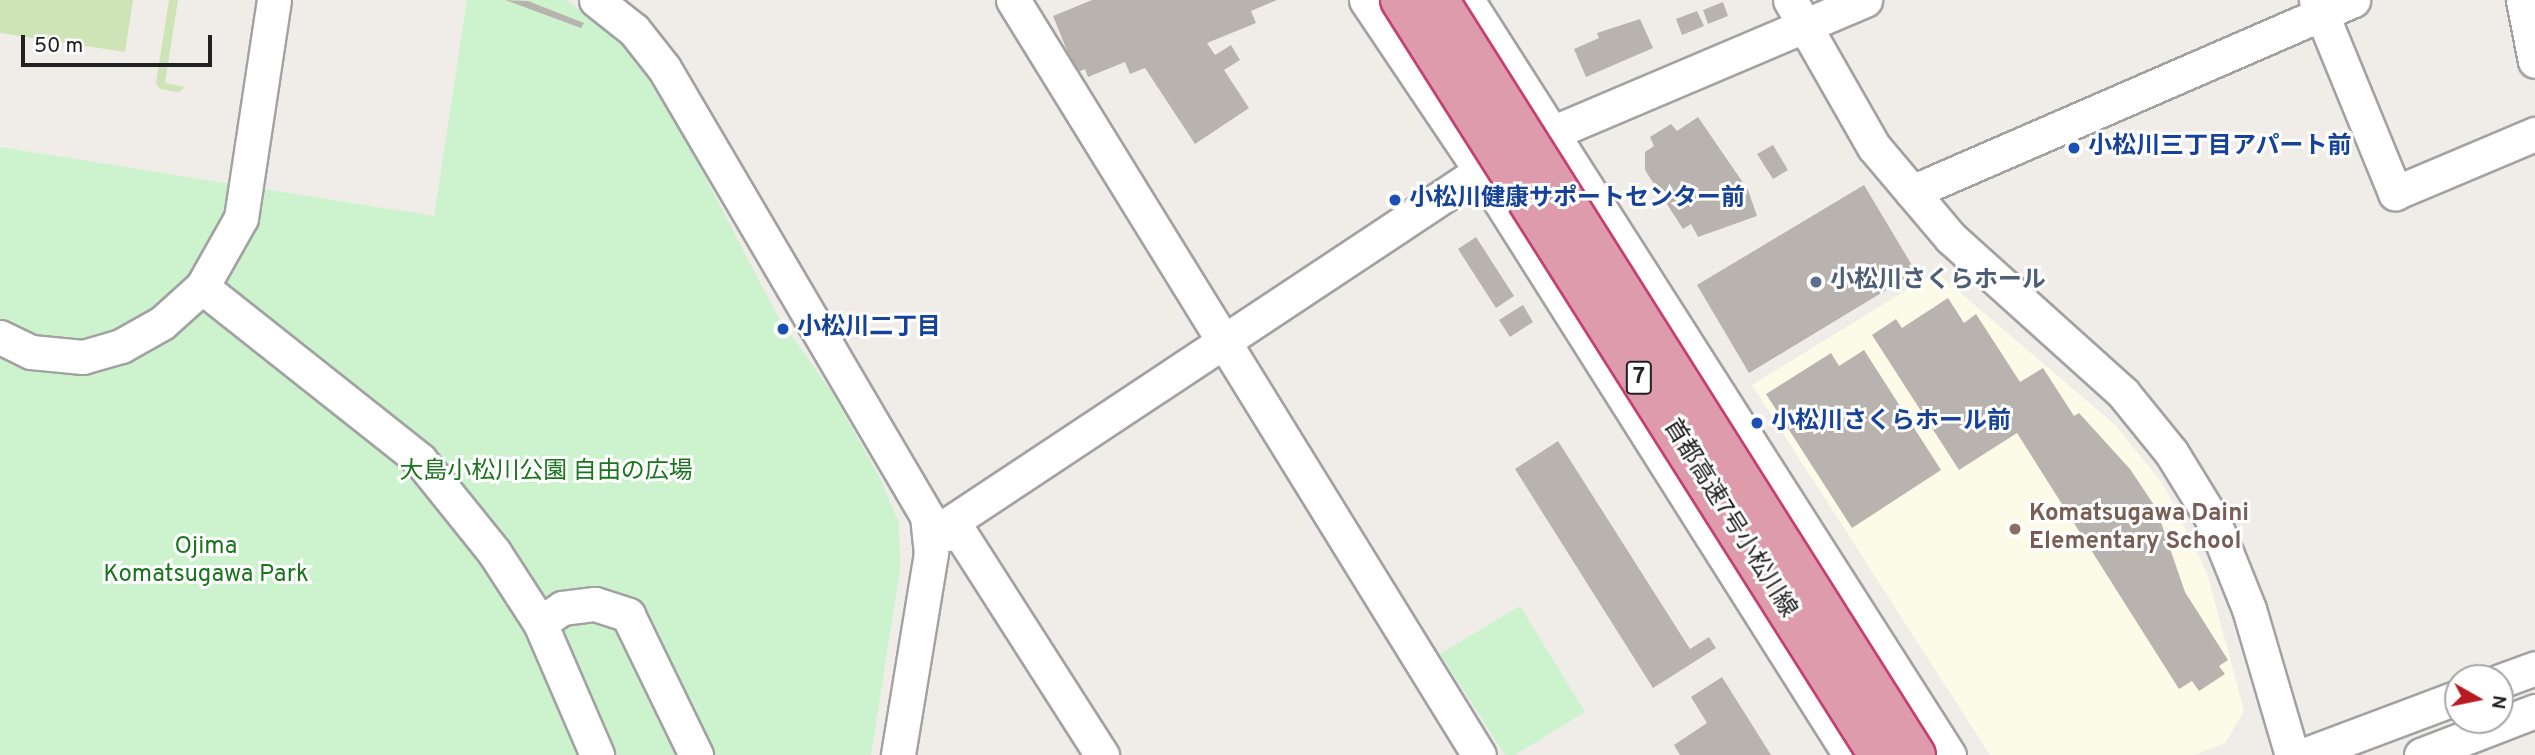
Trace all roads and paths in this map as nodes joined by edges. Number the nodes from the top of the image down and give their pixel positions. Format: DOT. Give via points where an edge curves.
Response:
graph roads {
  1 [pos="274,0"];
  2 [pos="596,0"];
  3 [pos="1013,0"];
  4 [pos="1366,0"];
  5 [pos="1400,0"];
  6 [pos="1439,0"];
  7 [pos="1467,0"];
  8 [pos="1865,0"];
  9 [pos="2353,0"];
  10 [pos="2523,0"];
  11 [pos="2319,7"];
  12 [pos="1796,13"];
  13 [pos="2535,61"];
  14 [pos="1554,132"];
  15 [pos="2535,134"];
  16 [pos="1481,171"];
  17 [pos="1912,192"];
  18 [pos="202,287"];
  19 [pos="0,337"];
  20 [pos="1220,341"];
  21 [pos="932,535"];
  22 [pos="540,623"];
  23 [pos="2535,668"];
  24 [pos="2514,676"];
  25 [pos="2444,702"];
  26 [pos="2535,710"];
  27 [pos="597,755"];
  28 [pos="696,755"];
  29 [pos="898,755"];
  30 [pos="1102,755"];
  31 [pos="1479,755"];
  32 [pos="1850,755"];
  33 [pos="1878,755"];
  34 [pos="1916,755"];
  35 [pos="1949,755"];
  36 [pos="2292,755"];
  37 [pos="2304,755"];
  38 [pos="2421,755"];
  1 -- 18 [label="street" via="241,218"];
  2 -- 21 [label="street" via="634,30 664,68 921,502"];
  3 -- 20 [label="street"];
  4 -- 16 [label="street"];
  5 -- 33 [label="highway, 首都高速7号小松川線 / 7, bridge"];
  6 -- 34 [label="highway, 首都高速7号小松川線 / 7, bridge"];
  7 -- 14 [label="street"];
  8 -- 12 [label="street"];
  9 -- 11 [label="street"];
  10 -- 13 [label="street"];
  11 -- 15 [label="street" via="2395,193"];
  11 -- 17 [label="street"];
  12 -- 14 [label="street"];
  12 -- 17 [label="street" via="1874,147"];
  14 -- 16 [label="street"];
  14 -- 35 [label="street"];
  16 -- 20 [label="street"];
  16 -- 32 [label="street"];
  17 -- 36 [label="street" via="1963,252 2123,393 2172,452 2214,522 2244,596"];
  18 -- 19 [label="street" via="162,323 121,346 83,357 31,352"];
  18 -- 22 [label="street" via="420,460 494,552"];
  20 -- 21 [label="street"];
  20 -- 31 [label="street"];
  21 -- 29 [label="street"];
  21 -- 30 [label="street" via="960,533"];
  22 -- 27 [label="street"];
  22 -- 28 [label="street" via="562,608 595,604 628,615"];
  23 -- 24 [label="street"];
  25 -- 37 [label="street"];
  26 -- 38 [label="street"];
}
